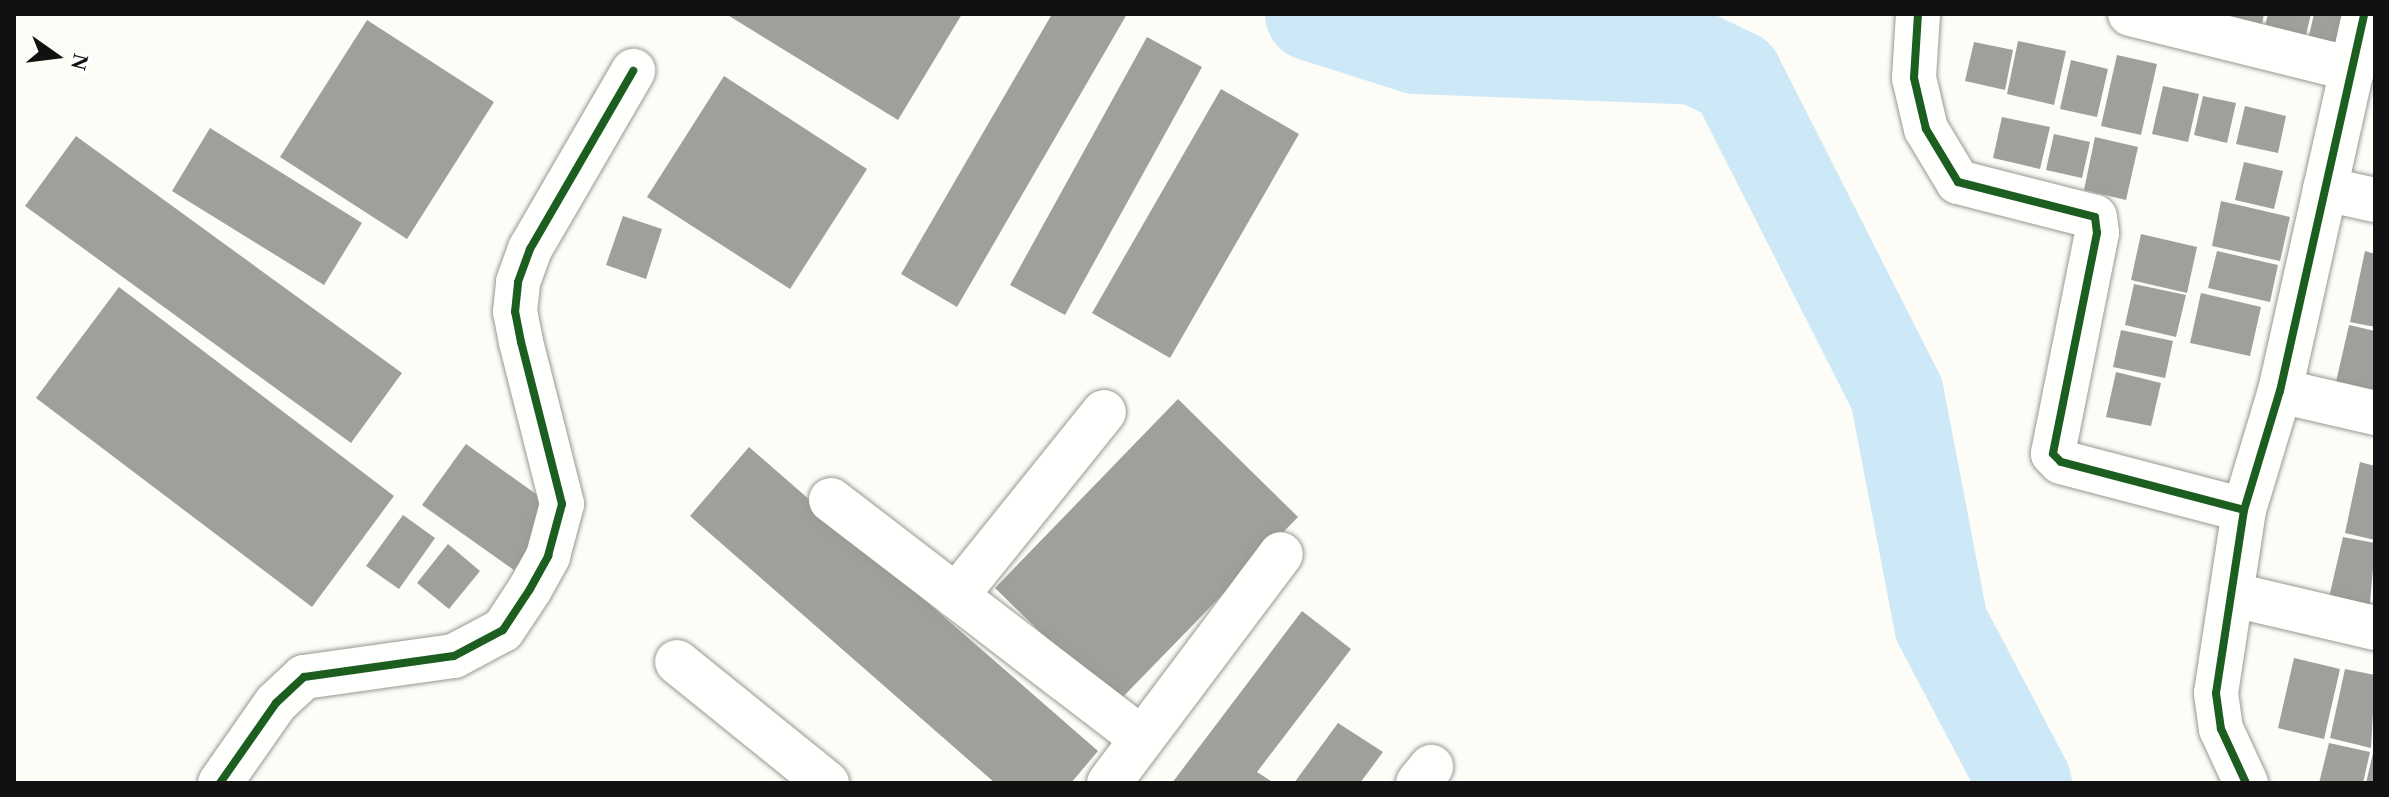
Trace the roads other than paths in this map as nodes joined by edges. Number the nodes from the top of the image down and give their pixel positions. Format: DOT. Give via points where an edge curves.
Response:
graph roads {
  1 [pos="1918,14"];
  2 [pos="2130,14"];
  3 [pos="2364,14"];
  4 [pos="2353,69"];
  5 [pos="633,71"];
  6 [pos="2325,189"];
  7 [pos="2375,200"];
  8 [pos="2280,391"];
  9 [pos="1104,412"];
  10 [pos="2375,413"];
  11 [pos="831,500"];
  12 [pos="2244,510"];
  13 [pos="1281,554"];
  14 [pos="2234,595"];
  15 [pos="956,596"];
  16 [pos="2375,628"];
  17 [pos="677,662"];
  18 [pos="1142,739"];
  19 [pos="820,781"];
  20 [pos="220,783"];
  21 [pos="1109,783"];
  22 [pos="2246,783"];
  1 -- 12 [label="street" via="1914,78 1926,129 1958,182 2095,217 2097,233 2053,454 2061,462"];
  2 -- 4 [label="street"];
  3 -- 4 [label="street"];
  4 -- 6 [label="street"];
  5 -- 20 [label="street" via="530,249 518,282 515,312 562,504 548,556 530,589 503,630 454,656 304,677 276,703"];
  6 -- 7 [label="street"];
  6 -- 8 [label="street"];
  8 -- 10 [label="street"];
  8 -- 12 [label="street"];
  9 -- 15 [label="street"];
  11 -- 15 [label="street"];
  12 -- 14 [label="street"];
  13 -- 18 [label="street"];
  14 -- 16 [label="street"];
  14 -- 22 [label="street" via="2217,710"];
  15 -- 18 [label="street"];
  17 -- 19 [label="street"];
  18 -- 21 [label="street"];
}
